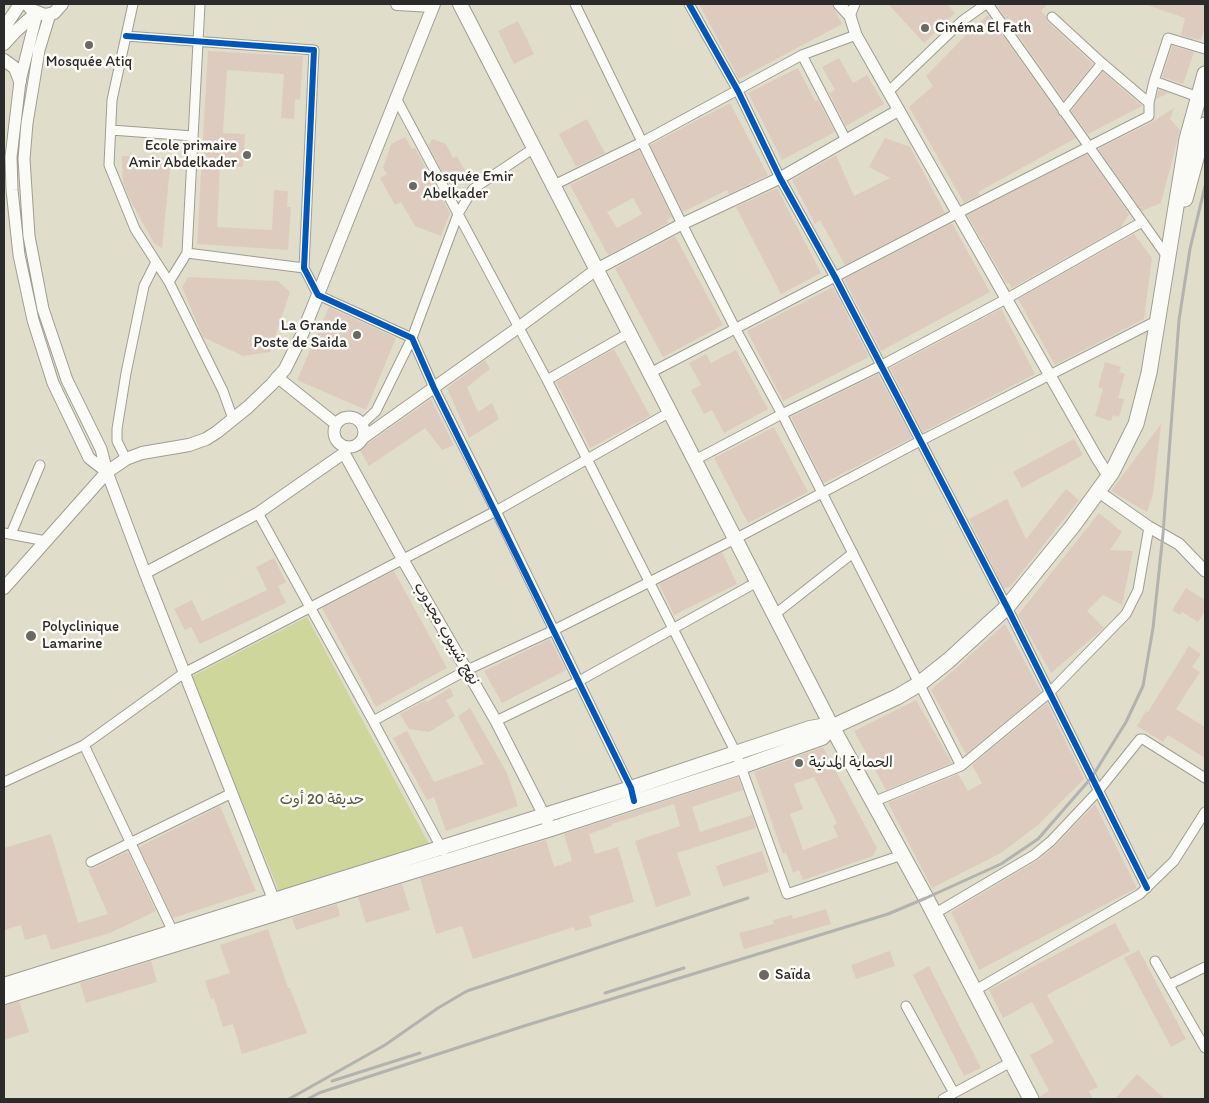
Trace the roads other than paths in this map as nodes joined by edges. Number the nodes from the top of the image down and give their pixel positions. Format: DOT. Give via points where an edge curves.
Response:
graph roads {
  1 [pos="20,4"];
  2 [pos="62,4"];
  3 [pos="132,4"];
  4 [pos="200,4"];
  5 [pos="397,4"];
  6 [pos="460,4"];
  7 [pos="575,4"];
  8 [pos="689,4"];
  9 [pos="839,4"];
  10 [pos="855,4"];
  11 [pos="987,4"];
  12 [pos="433,5"];
  13 [pos="38,11"];
  14 [pos="850,16"];
  15 [pos="1052,17"];
  16 [pos="4,28"];
  17 [pos="856,35"];
  18 [pos="126,36"];
  19 [pos="198,42"];
  20 [pos="4,44"];
  21 [pos="1205,49"];
  22 [pos="802,55"];
  23 [pos="4,60"];
  24 [pos="1102,63"];
  25 [pos="1205,74"];
  26 [pos="20,81"];
  27 [pos="1154,81"];
  28 [pos="738,91"];
  29 [pos="888,92"];
  30 [pos="1198,96"];
  31 [pos="396,98"];
  32 [pos="1149,103"];
  33 [pos="900,110"];
  34 [pos="1063,111"];
  35 [pos="1205,125"];
  36 [pos="110,130"];
  37 [pos="193,136"];
  38 [pos="846,140"];
  39 [pos="642,142"];
  40 [pos="1088,147"];
  41 [pos="534,148"];
  42 [pos="780,178"];
  43 [pos="554,186"];
  44 [pos="958,213"];
  45 [pos="458,214"];
  46 [pos="1142,222"];
  47 [pos="682,224"];
  48 [pos="187,253"];
  49 [pos="1168,258"];
  50 [pos="156,262"];
  51 [pos="304,268"];
  52 [pos="597,269"];
  53 [pos="835,277"];
  54 [pos="169,282"];
  55 [pos="318,295"];
  56 [pos="1006,299"];
  57 [pos="1158,320"];
  58 [pos="519,327"];
  59 [pos="735,328"];
  60 [pos="630,333"];
  61 [pos="412,338"];
  62 [pos="880,366"];
  63 [pos="650,373"];
  64 [pos="1050,376"];
  65 [pos="277,377"];
  66 [pos="547,380"];
  67 [pos="434,388"];
  68 [pos="376,412"];
  69 [pos="670,412"];
  70 [pos="782,414"];
  71 [pos="234,419"];
  72 [pos="387,422"];
  73 [pos="336,424"];
  74 [pos="361,425"];
  75 [pos="363,438"];
  76 [pos="920,441"];
  77 [pos="346,449"];
  78 [pos="586,458"];
  79 [pos="126,459"];
  80 [pos="695,460"];
  81 [pos="40,465"];
  82 [pos="106,472"];
  83 [pos="1109,477"];
  84 [pos="1098,492"];
  85 [pos="823,493"];
  86 [pos="496,511"];
  87 [pos="258,513"];
  88 [pos="1149,527"];
  89 [pos="7,534"];
  90 [pos="735,539"];
  91 [pos="46,541"];
  92 [pos="853,553"];
  93 [pos="403,560"];
  94 [pos="1205,571"];
  95 [pos="145,573"];
  96 [pos="649,582"];
  97 [pos="757,582"];
  98 [pos="4,588"];
  99 [pos="311,607"];
  100 [pos="1007,607"];
  101 [pos="774,615"];
  102 [pos="672,629"];
  103 [pos="554,630"];
  104 [pos="467,670"];
  105 [pos="184,673"];
  106 [pos="579,681"];
  107 [pos="919,684"];
  108 [pos="1049,693"];
  109 [pos="496,720"];
  110 [pos="373,721"];
  111 [pos="832,727"];
  112 [pos="84,745"];
  113 [pos="736,753"];
  114 [pos="960,766"];
  115 [pos="742,767"];
  116 [pos="1205,778"];
  117 [pos="4,782"];
  118 [pos="1099,790"];
  119 [pos="232,792"];
  120 [pos="633,795"];
  121 [pos="873,802"];
  122 [pos="1205,812"];
  123 [pos="545,816"];
  124 [pos="551,829"];
  125 [pos="131,842"];
  126 [pos="444,854"];
  127 [pos="902,855"];
  128 [pos="91,862"];
  129 [pos="1147,888"];
  130 [pos="277,906"];
  131 [pos="934,914"];
  132 [pos="176,937"];
  133 [pos="1155,961"];
  134 [pos="1205,967"];
  135 [pos="4,985"];
  136 [pos="1169,986"];
  137 [pos="974,991"];
  138 [pos="4,997"];
  139 [pos="906,1006"];
  140 [pos="1205,1048"];
  141 [pos="1011,1062"];
  142 [pos="954,1093"];
  143 [pos="942,1099"];
  144 [pos="1031,1099"];
  1 -- 16 [label="main road"];
  2 -- 13 [label="main road" via="58,9"];
  3 -- 18 [label="street"];
  4 -- 19 [label="street"];
  5 -- 12 [label="main road"];
  6 -- 41 [label="main road"];
  7 -- 39 [label="street"];
  8 -- 28 [label="street"];
  9 -- 14 [label="street"];
  10 -- 14 [label="street"];
  11 -- 29 [label="street" via="962,21"];
  11 -- 34 [label="street"];
  12 -- 31 [label="main road"];
  13 -- 20 [label="main road"];
  13 -- 26 [label="street"];
  13 -- 82 [label="street" via="39,50 24,159 29,236 54,345 67,380 101,449"];
  14 -- 17 [label="street"];
  15 -- 24 [label="street"];
  17 -- 22 [label="street"];
  17 -- 29 [label="street"];
  18 -- 19 [label="street"];
  18 -- 36 [label="street" via="112,100"];
  19 -- 37 [label="street"];
  19 -- 51 [label="street" via="314,50"];
  21 -- 27 [label="street" via="1168,38"];
  22 -- 28 [label="street"];
  22 -- 38 [label="street"];
  23 -- 26 [label="main road" via="15,68"];
  24 -- 32 [label="street"];
  24 -- 34 [label="street"];
  25 -- 30 [label="highway"];
  26 -- 82 [label="street" via="11,157 15,223 25,288 52,383 90,458"];
  27 -- 30 [label="street"];
  27 -- 32 [label="street"];
  28 -- 39 [label="street"];
  28 -- 42 [label="street"];
  29 -- 33 [label="street"];
  30 -- 49 [label="highway" via="1187,139"];
  31 -- 45 [label="street"];
  31 -- 55 [label="main road"];
  32 -- 40 [label="street" via="1150,116"];
  33 -- 38 [label="street"];
  33 -- 44 [label="street"];
  34 -- 40 [label="street"];
  35 -- 49 [label="highway"];
  36 -- 37 [label="street"];
  36 -- 50 [label="street" via="109,165 135,229"];
  37 -- 48 [label="street"];
  38 -- 42 [label="street"];
  39 -- 43 [label="street"];
  39 -- 47 [label="street"];
  40 -- 44 [label="street"];
  40 -- 46 [label="street"];
  41 -- 43 [label="main road"];
  41 -- 45 [label="street" via="473,189"];
  42 -- 47 [label="street"];
  42 -- 53 [label="street"];
  43 -- 52 [label="main road"];
  44 -- 53 [label="street"];
  44 -- 56 [label="street"];
  45 -- 58 [label="street"];
  45 -- 61 [label="street"];
  46 -- 49 [label="street"];
  46 -- 56 [label="street"];
  47 -- 52 [label="street"];
  47 -- 59 [label="street"];
  48 -- 51 [label="street"];
  48 -- 54 [label="street"];
  49 -- 57 [label="highway"];
  50 -- 54 [label="street"];
  50 -- 79 [label="street" via="144,286 118,420 117,441"];
  51 -- 55 [label="street"];
  52 -- 58 [label="street"];
  52 -- 60 [label="main road"];
  53 -- 59 [label="street"];
  53 -- 62 [label="street"];
  54 -- 71 [label="street"];
  55 -- 61 [label="street"];
  55 -- 65 [label="main road" via="301,337"];
  56 -- 62 [label="street"];
  56 -- 64 [label="street"];
  57 -- 64 [label="street"];
  57 -- 83 [label="highway" via="1136,424"];
  58 -- 66 [label="street"];
  58 -- 67 [label="street"];
  59 -- 63 [label="street"];
  59 -- 70 [label="street"];
  60 -- 63 [label="main road"];
  60 -- 66 [label="street"];
  61 -- 67 [label="street"];
  61 -- 68 [label="street"];
  62 -- 70 [label="street"];
  62 -- 76 [label="street"];
  63 -- 69 [label="main road"];
  64 -- 76 [label="street"];
  64 -- 83 [label="street"];
  65 -- 71 [label="main road"];
  65 -- 73 [label="street"];
  66 -- 78 [label="street"];
  67 -- 72 [label="street"];
  67 -- 86 [label="street"];
  68 -- 72 [label="street"];
  68 -- 74 [label="street"];
  69 -- 78 [label="street"];
  69 -- 80 [label="main road"];
  70 -- 80 [label="street"];
  70 -- 85 [label="street"];
  71 -- 79 [label="main road" via="218,432 190,445"];
  72 -- 75 [label="street"];
  73 -- 74 [label="street" via="351,417"];
  73 -- 77 [label="street" via="333,431 336,441"];
  74 -- 75 [label="street"];
  75 -- 77 [label="street" via="358,445"];
  76 -- 85 [label="street"];
  76 -- 100 [label="street"];
  77 -- 87 [label="street"];
  77 -- 93 [label="street, نهج شيبوب مجدوب"];
  78 -- 86 [label="street"];
  78 -- 96 [label="street"];
  79 -- 82 [label="main road"];
  80 -- 90 [label="main road"];
  81 -- 89 [label="street"];
  82 -- 91 [label="main road"];
  82 -- 95 [label="street"];
  83 -- 84 [label="highway"];
  84 -- 88 [label="street"];
  84 -- 100 [label="highway"];
  85 -- 90 [label="street"];
  85 -- 92 [label="street"];
  86 -- 93 [label="street"];
  86 -- 103 [label="street"];
  87 -- 95 [label="street"];
  87 -- 99 [label="street"];
  88 -- 94 [label="street" via="1179,544"];
  88 -- 108 [label="street" via="1138,590 1126,614"];
  89 -- 91 [label="street"];
  90 -- 96 [label="street"];
  90 -- 97 [label="main road"];
  91 -- 98 [label="main road"];
  92 -- 101 [label="street"];
  92 -- 107 [label="street"];
  93 -- 99 [label="street"];
  93 -- 104 [label="street, نهج شيبوب مجدوب"];
  95 -- 105 [label="street"];
  96 -- 102 [label="street"];
  96 -- 103 [label="street"];
  97 -- 101 [label="main road"];
  97 -- 102 [label="street"];
  99 -- 105 [label="street"];
  99 -- 110 [label="street"];
  100 -- 107 [label="highway"];
  100 -- 108 [label="street"];
  101 -- 111 [label="main road"];
  102 -- 106 [label="street"];
  102 -- 113 [label="street"];
  103 -- 104 [label="street"];
  103 -- 106 [label="street"];
  104 -- 109 [label="street, نهج شيبوب مجدوب"];
  104 -- 110 [label="street"];
  105 -- 112 [label="street"];
  105 -- 119 [label="street"];
  106 -- 109 [label="street"];
  106 -- 120 [label="street"];
  107 -- 111 [label="highway"];
  107 -- 114 [label="street"];
  108 -- 114 [label="street"];
  108 -- 118 [label="street"];
  109 -- 123 [label="street, نهج شيبوب مجدوب"];
  110 -- 126 [label="street"];
  111 -- 113 [label="main road" via="810,728"];
  111 -- 115 [label="main road" via="822,738"];
  111 -- 121 [label="highway"];
  112 -- 117 [label="street"];
  112 -- 125 [label="street"];
  113 -- 115 [label="street"];
  113 -- 120 [label="main road"];
  114 -- 121 [label="street"];
  115 -- 120 [label="main road"];
  115 -- 127 [label="street" via="787,894"];
  116 -- 118 [label="street" via="1140,739"];
  118 -- 129 [label="street"];
  118 -- 131 [label="street" via="1034,855"];
  119 -- 125 [label="street"];
  119 -- 130 [label="street"];
  120 -- 123 [label="main road"];
  120 -- 124 [label="main road"];
  121 -- 127 [label="highway"];
  122 -- 129 [label="street" via="1174,861"];
  123 -- 124 [label="street, نهج شيبوب مجدوب"];
  123 -- 126 [label="main road"];
  124 -- 126 [label="main road"];
  125 -- 128 [label="street"];
  125 -- 132 [label="street"];
  126 -- 130 [label="main road"];
  127 -- 131 [label="highway"];
  129 -- 137 [label="street"];
  130 -- 132 [label="main road"];
  131 -- 137 [label="highway"];
  132 -- 135 [label="main road"];
  132 -- 138 [label="main road"];
  133 -- 136 [label="street"];
  134 -- 136 [label="street"];
  136 -- 140 [label="street"];
  137 -- 141 [label="highway"];
  139 -- 142 [label="street"];
  141 -- 142 [label="street"];
  141 -- 144 [label="highway"];
  142 -- 143 [label="street"];
}
